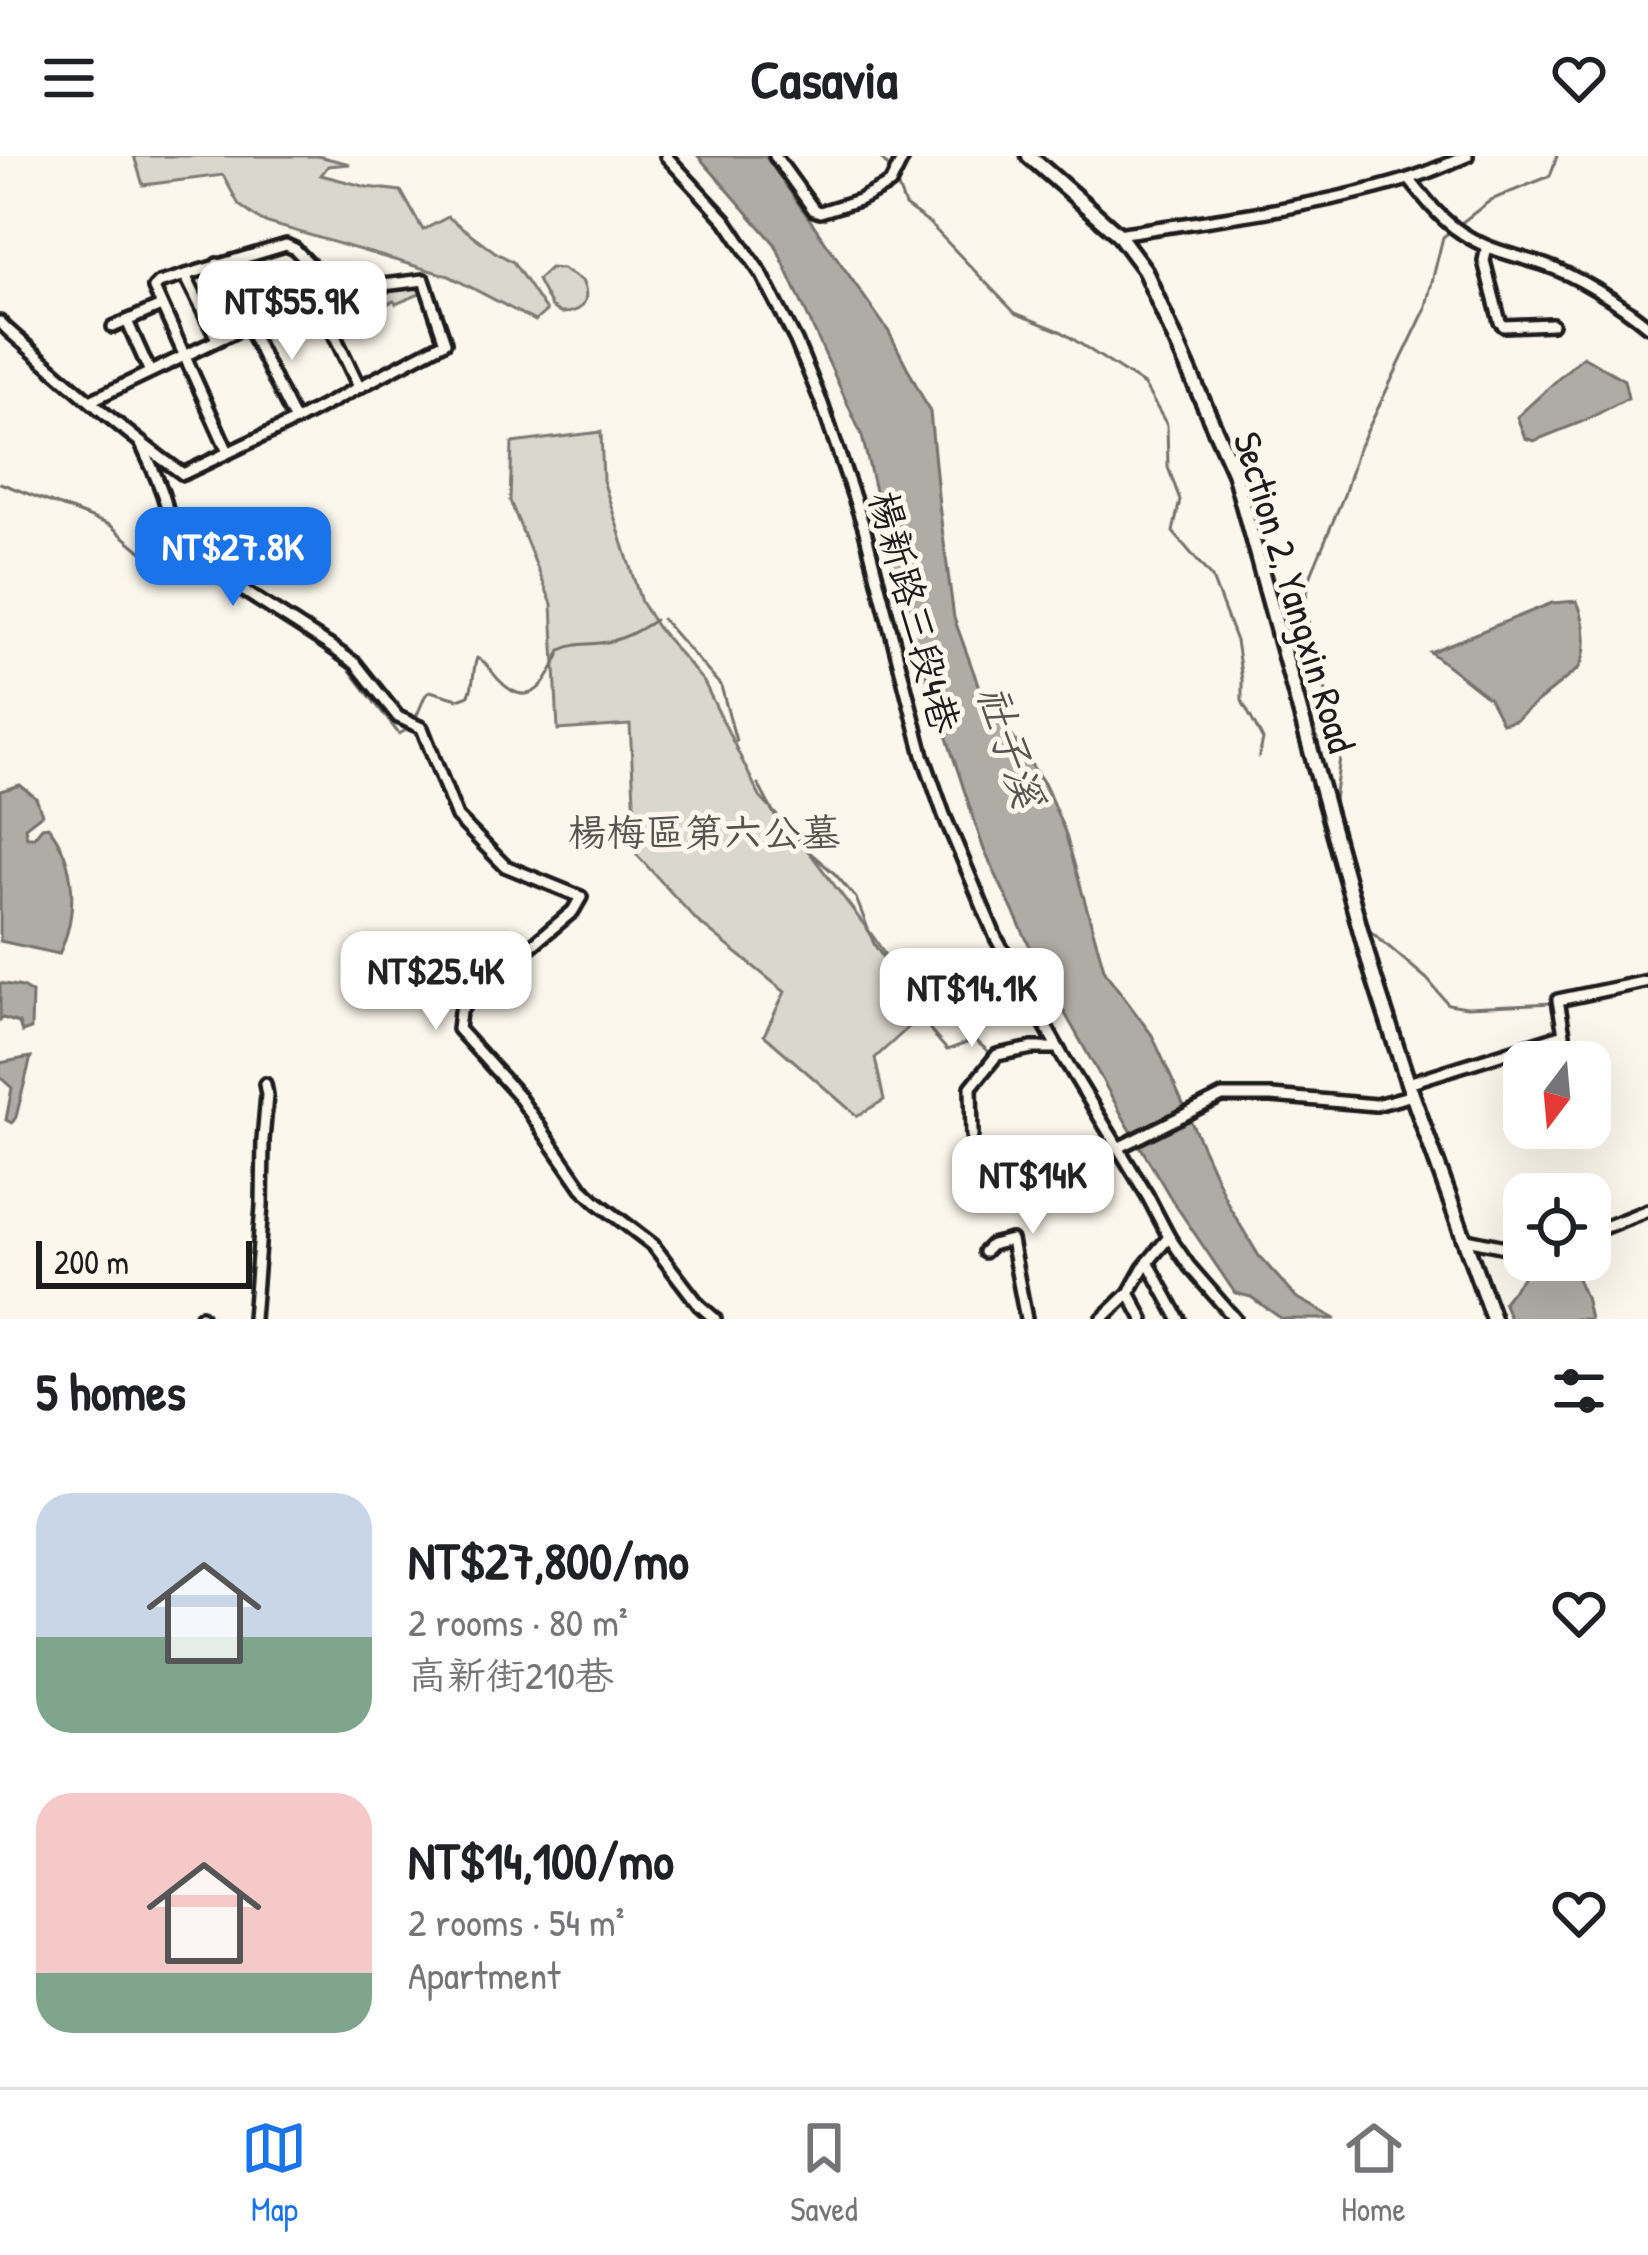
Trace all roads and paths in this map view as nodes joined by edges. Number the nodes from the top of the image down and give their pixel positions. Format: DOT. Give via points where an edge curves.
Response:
graph roads {
  1 [pos="666,156"];
  2 [pos="775,156"];
  3 [pos="1029,156"];
  4 [pos="1467,156"];
  5 [pos="903,159"];
  6 [pos="1409,179"];
  7 [pos="1118,234"];
  8 [pos="1487,247"];
  9 [pos="217,264"];
  10 [pos="185,275"];
  11 [pos="331,286"];
  12 [pos="315,294"];
  13 [pos="161,306"];
  14 [pos="127,321"];
  15 [pos="0,322"];
  16 [pos="248,324"];
  17 [pos="1552,324"];
  18 [pos="1648,326"];
  19 [pos="113,327"];
  20 [pos="217,339"];
  21 [pos="184,355"];
  22 [pos="149,370"];
  23 [pos="359,387"];
  24 [pos="90,401"];
  25 [pos="295,421"];
  26 [pos="141,444"];
  27 [pos="228,452"];
  28 [pos="1648,981"];
  29 [pos="1058,1048"];
  30 [pos="265,1084"];
  31 [pos="1411,1089"];
  32 [pos="972,1136"];
  33 [pos="1118,1148"];
  34 [pos="1648,1210"];
  35 [pos="1611,1224"];
  36 [pos="1169,1237"];
  37 [pos="1462,1238"];
  38 [pos="1503,1247"];
  39 [pos="985,1252"];
  40 [pos="1148,1262"];
  41 [pos="1130,1293"];
  42 [pos="253,1319"];
  43 [pos="715,1319"];
  44 [pos="1026,1319"];
  45 [pos="1102,1319"];
  46 [pos="1143,1319"];
  47 [pos="1179,1319"];
  48 [pos="1235,1319"];
  49 [pos="1493,1319"];
  1 -- 29 [label="street, 楊新路三段4巷" via="726,220 796,341 864,526 944,815 996,938"];
  2 -- 5 [label="street" via="820,212 890,184"];
  3 -- 7 [label="main road, Section 2, Yangxin Road"];
  4 -- 6 [label="street"];
  6 -- 7 [label="street"];
  6 -- 8 [label="street" via="1439,215"];
  7 -- 31 [label="main road, Section 2, Yangxin Road" via="1144,269 1242,496 1352,904"];
  8 -- 17 [label="street" via="1500,322"];
  8 -- 18 [label="street" via="1590,287"];
  9 -- 10 [label="street"];
  9 -- 11 [label="street" via="286,244"];
  9 -- 16 [label="street"];
  10 -- 13 [label="street" via="154,288"];
  10 -- 20 [label="street"];
  11 -- 12 [label="street"];
  11 -- 23 [label="street" via="424,280 445,342"];
  12 -- 16 [label="street"];
  12 -- 23 [label="street"];
  13 -- 14 [label="street"];
  13 -- 21 [label="street"];
  14 -- 19 [label="street"];
  14 -- 22 [label="street"];
  15 -- 24 [label="street"];
  16 -- 20 [label="street"];
  16 -- 25 [label="street"];
  20 -- 21 [label="street"];
  21 -- 22 [label="street"];
  21 -- 27 [label="street"];
  22 -- 24 [label="street"];
  23 -- 25 [label="street"];
  24 -- 26 [label="street"];
  25 -- 27 [label="street"];
  26 -- 27 [label="street" via="183,474"];
  26 -- 43 [label="street" via="167,500 166,553 208,568 356,664 398,717 422,728 458,817 505,866 581,897 470,997 458,1029 517,1094 582,1188 653,1245"];
  28 -- 31 [label="street" via="1559,1004 1564,1034"];
  29 -- 32 [label="street" via="997,1055 971,1087"];
  29 -- 33 [label="street, 楊新路三段4巷"];
  30 -- 42 [label="street"];
  31 -- 33 [label="street" via="1376,1105 1222,1096"];
  31 -- 37 [label="main road, Section 2, Yangxin Road"];
  33 -- 36 [label="street, 楊新路三段4巷"];
  34 -- 35 [label="street"];
  36 -- 40 [label="street"];
  36 -- 48 [label="street, 楊新路三段4巷"];
  37 -- 38 [label="street"];
  37 -- 49 [label="main road, Section 2, Yangxin Road"];
  39 -- 44 [label="street" via="1011,1240"];
  40 -- 41 [label="street"];
  40 -- 47 [label="street"];
  41 -- 45 [label="street"];
  41 -- 46 [label="street"];
}
